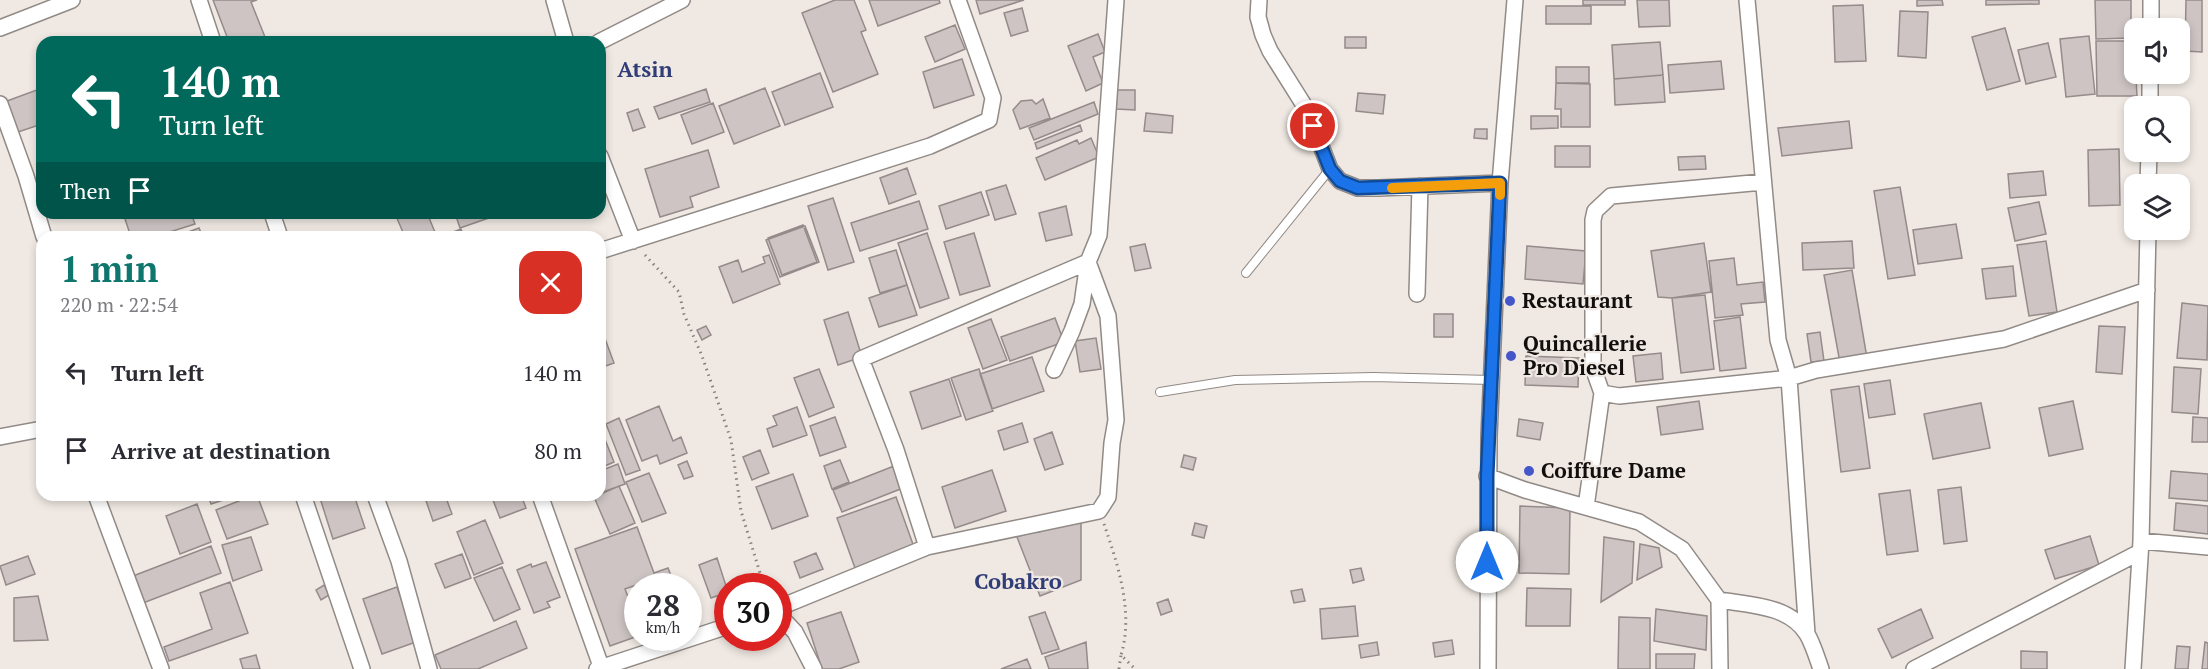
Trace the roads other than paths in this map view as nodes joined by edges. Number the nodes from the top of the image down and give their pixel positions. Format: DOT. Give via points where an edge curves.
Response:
graph roads {
  1 [pos="72,0"];
  2 [pos="199,0"];
  3 [pos="554,0"];
  4 [pos="682,0"];
  5 [pos="958,0"];
  6 [pos="1116,0"];
  7 [pos="1259,0"];
  8 [pos="1515,0"];
  9 [pos="1747,0"];
  10 [pos="2151,0"];
  11 [pos="2151,18"];
  12 [pos="0,28"];
  13 [pos="211,36"];
  14 [pos="564,36"];
  15 [pos="606,38"];
  16 [pos="0,104"];
  17 [pos="1330,169"];
  18 [pos="606,171"];
  19 [pos="1763,182"];
  20 [pos="1500,183"];
  21 [pos="1420,186"];
  22 [pos="36,210"];
  23 [pos="2148,240"];
  24 [pos="633,241"];
  25 [pos="606,249"];
  26 [pos="1088,262"];
  27 [pos="1246,273"];
  28 [pos="2147,290"];
  29 [pos="1417,294"];
  30 [pos="1054,370"];
  31 [pos="1789,378"];
  32 [pos="1491,380"];
  33 [pos="1160,392"];
  34 [pos="1602,393"];
  35 [pos="36,430"];
  36 [pos="0,437"];
  37 [pos="1487,476"];
  38 [pos="98,501"];
  39 [pos="305,501"];
  40 [pos="377,501"];
  41 [pos="542,501"];
  42 [pos="1586,507"];
  43 [pos="2140,546"];
  44 [pos="927,547"];
  45 [pos="2208,547"];
  46 [pos="1719,600"];
  47 [pos="792,602"];
  48 [pos="792,629"];
  49 [pos="714,631"];
  50 [pos="1807,634"];
  51 [pos="600,668"];
  52 [pos="161,669"];
  53 [pos="362,669"];
  54 [pos="429,669"];
  55 [pos="814,669"];
  56 [pos="1488,669"];
  57 [pos="1720,669"];
  58 [pos="1821,669"];
  59 [pos="1914,669"];
  60 [pos="2133,669"];
  1 -- 12 [label="street"];
  2 -- 13 [label="street"];
  3 -- 14 [label="street"];
  4 -- 15 [label="street"];
  5 -- 24 [label="street" via="993,98 989,120 930,146"];
  6 -- 26 [label="street" via="1099,235"];
  7 -- 17 [label="street" via="1263,35 1307,110"];
  8 -- 20 [label="street"];
  9 -- 19 [label="street"];
  10 -- 11 [label="street"];
  16 -- 22 [label="street"];
  17 -- 21 [label="street" via="1340,181 1358,188"];
  17 -- 27 [label="lane"];
  18 -- 24 [label="street"];
  19 -- 31 [label="street" via="1778,340"];
  19 -- 34 [label="street" via="1611,196 1596,211 1593,368"];
  20 -- 21 [label="street"];
  20 -- 32 [label="street"];
  21 -- 29 [label="street"];
  23 -- 28 [label="street"];
  24 -- 25 [label="street"];
  26 -- 30 [label="street" via="1082,304"];
  26 -- 44 [label="street" via="1108,316 1116,420 1108,497 1099,512"];
  26 -- 44 [label="street" via="861,359"];
  28 -- 31 [label="street" via="2004,339 1816,370"];
  28 -- 43 [label="street"];
  31 -- 34 [label="street" via="1619,396"];
  31 -- 50 [label="street"];
  32 -- 33 [label="lane" via="1235,380"];
  32 -- 37 [label="street"];
  34 -- 42 [label="street"];
  35 -- 36 [label="street"];
  37 -- 42 [label="street"];
  37 -- 56 [label="street"];
  38 -- 52 [label="street"];
  39 -- 53 [label="street"];
  40 -- 54 [label="street" via="399,561"];
  41 -- 51 [label="street"];
  42 -- 46 [label="street" via="1639,522 1682,549"];
  43 -- 45 [label="street"];
  43 -- 59 [label="street"];
  43 -- 60 [label="street"];
  44 -- 47 [label="street"];
  46 -- 50 [label="street" via="1782,611"];
  46 -- 57 [label="street"];
  48 -- 55 [label="street"];
  49 -- 51 [label="street"];
  50 -- 58 [label="street"];
}
